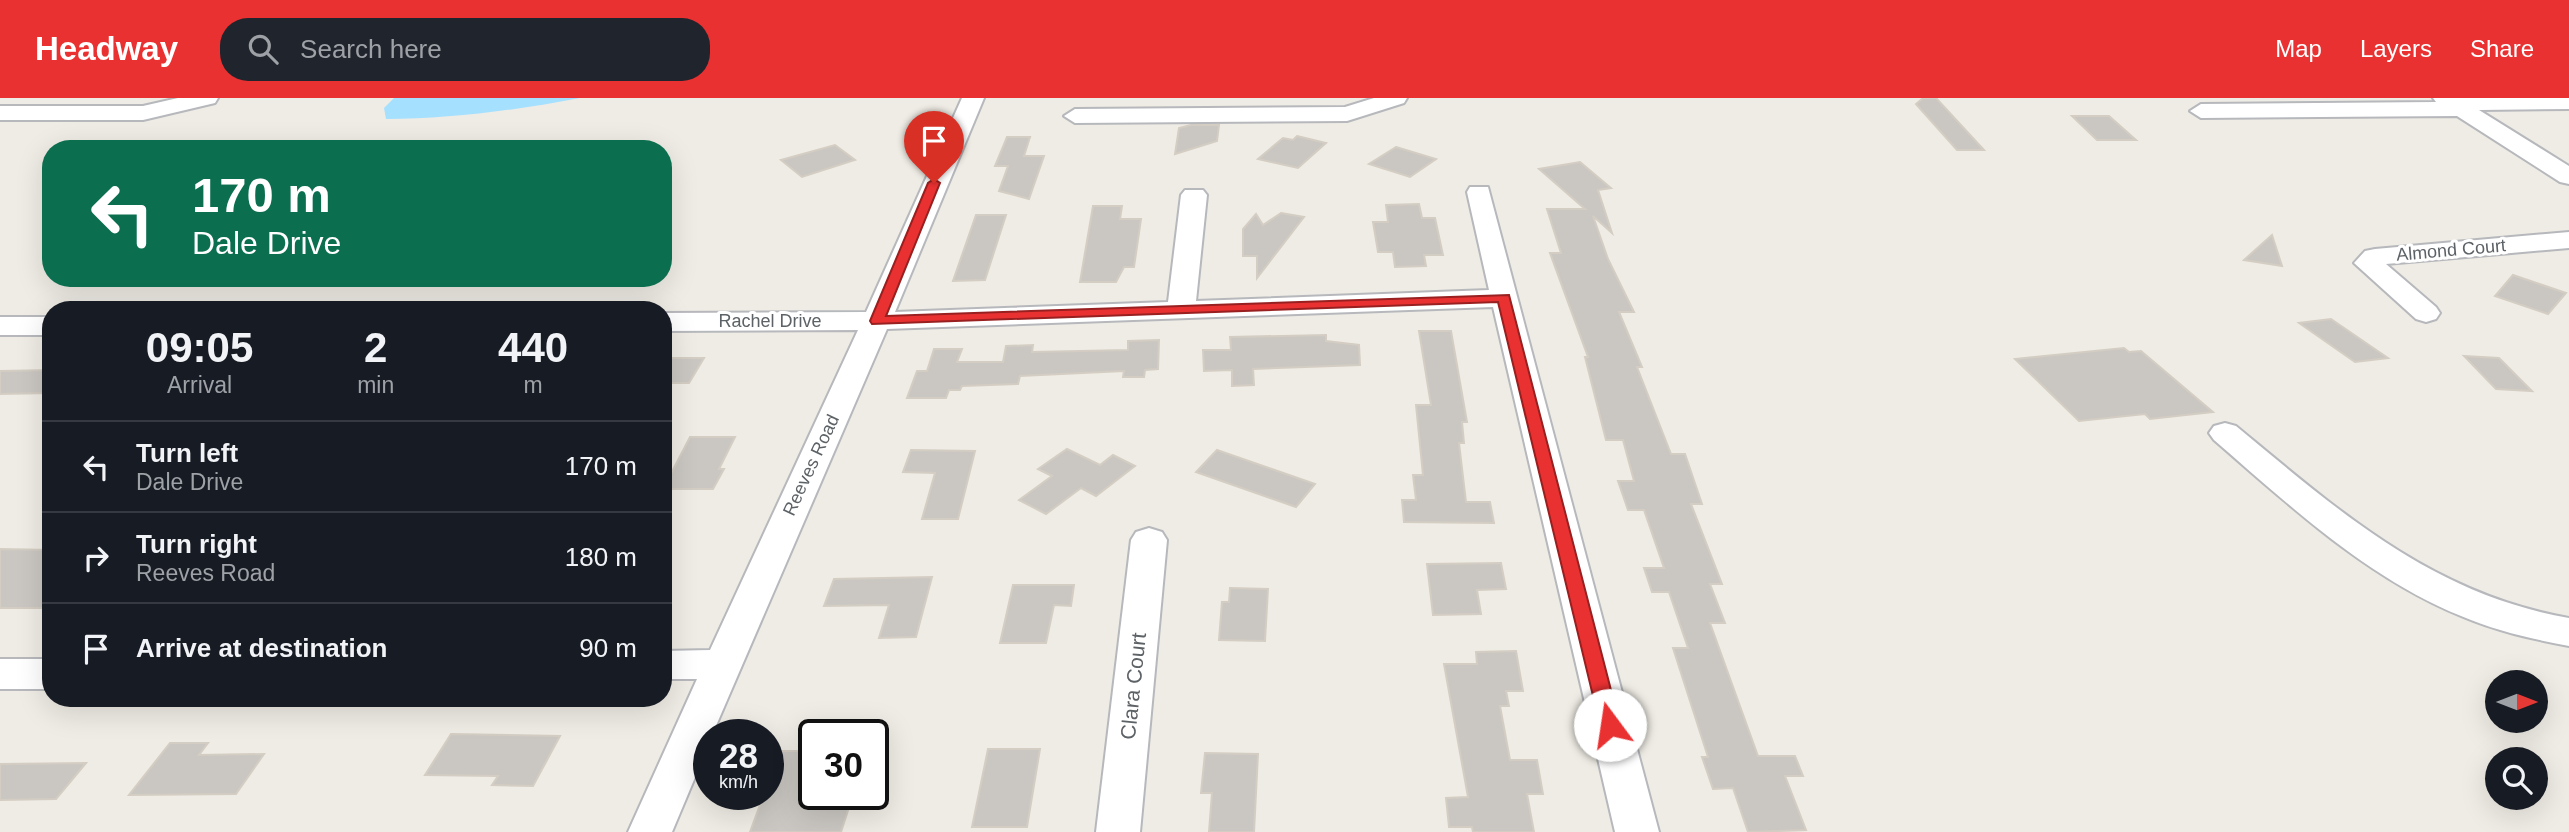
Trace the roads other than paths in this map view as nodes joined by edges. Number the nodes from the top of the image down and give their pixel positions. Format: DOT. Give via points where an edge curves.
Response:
graph roads {
  1 [pos="207,98"];
  2 [pos="972,98"];
  3 [pos="1396,98"];
  4 [pos="2569,102"];
  5 [pos="2453,104"];
  6 [pos="2201,111"];
  7 [pos="0,113"];
  8 [pos="1075,116"];
  9 [pos="2569,177"];
  10 [pos="1479,192"];
  11 [pos="1194,195"];
  12 [pos="2569,240"];
  13 [pos="1504,298"];
  14 [pos="1181,310"];
  15 [pos="2426,313"];
  16 [pos="877,321"];
  17 [pos="672,322"];
  18 [pos="0,326"];
  19 [pos="42,326"];
  20 [pos="2225,433"];
  21 [pos="1149,540"];
  22 [pos="2569,632"];
  23 [pos="720,664"];
  24 [pos="672,665"];
  25 [pos="0,674"];
  26 [pos="42,674"];
  27 [pos="650,832"];
  28 [pos="1118,832"];
  29 [pos="1637,832"];
  1 -- 7 [label="street" via="143,113"];
  2 -- 16 [label="street, Reeves Road"];
  3 -- 8 [label="street" via="1347,114"];
  4 -- 5 [label="street"];
  5 -- 6 [label="street"];
  5 -- 9 [label="street"];
  10 -- 13 [label="street"];
  11 -- 14 [label="street"];
  12 -- 15 [label="street, Almond Court" via="2375,257 2368,263"];
  13 -- 14 [label="street, Rachel Drive"];
  13 -- 29 [label="street"];
  14 -- 16 [label="street, Rachel Drive"];
  16 -- 17 [label="street, Rachel Drive"];
  16 -- 23 [label="street, Reeves Road"];
  18 -- 19 [label="street"];
  20 -- 22 [label="street" via="2329,521 2426,584 2505,619"];
  21 -- 28 [label="street, Clara Court"];
  23 -- 24 [label="street"];
  23 -- 27 [label="street, Reeves Road"];
  25 -- 26 [label="street"];
}
